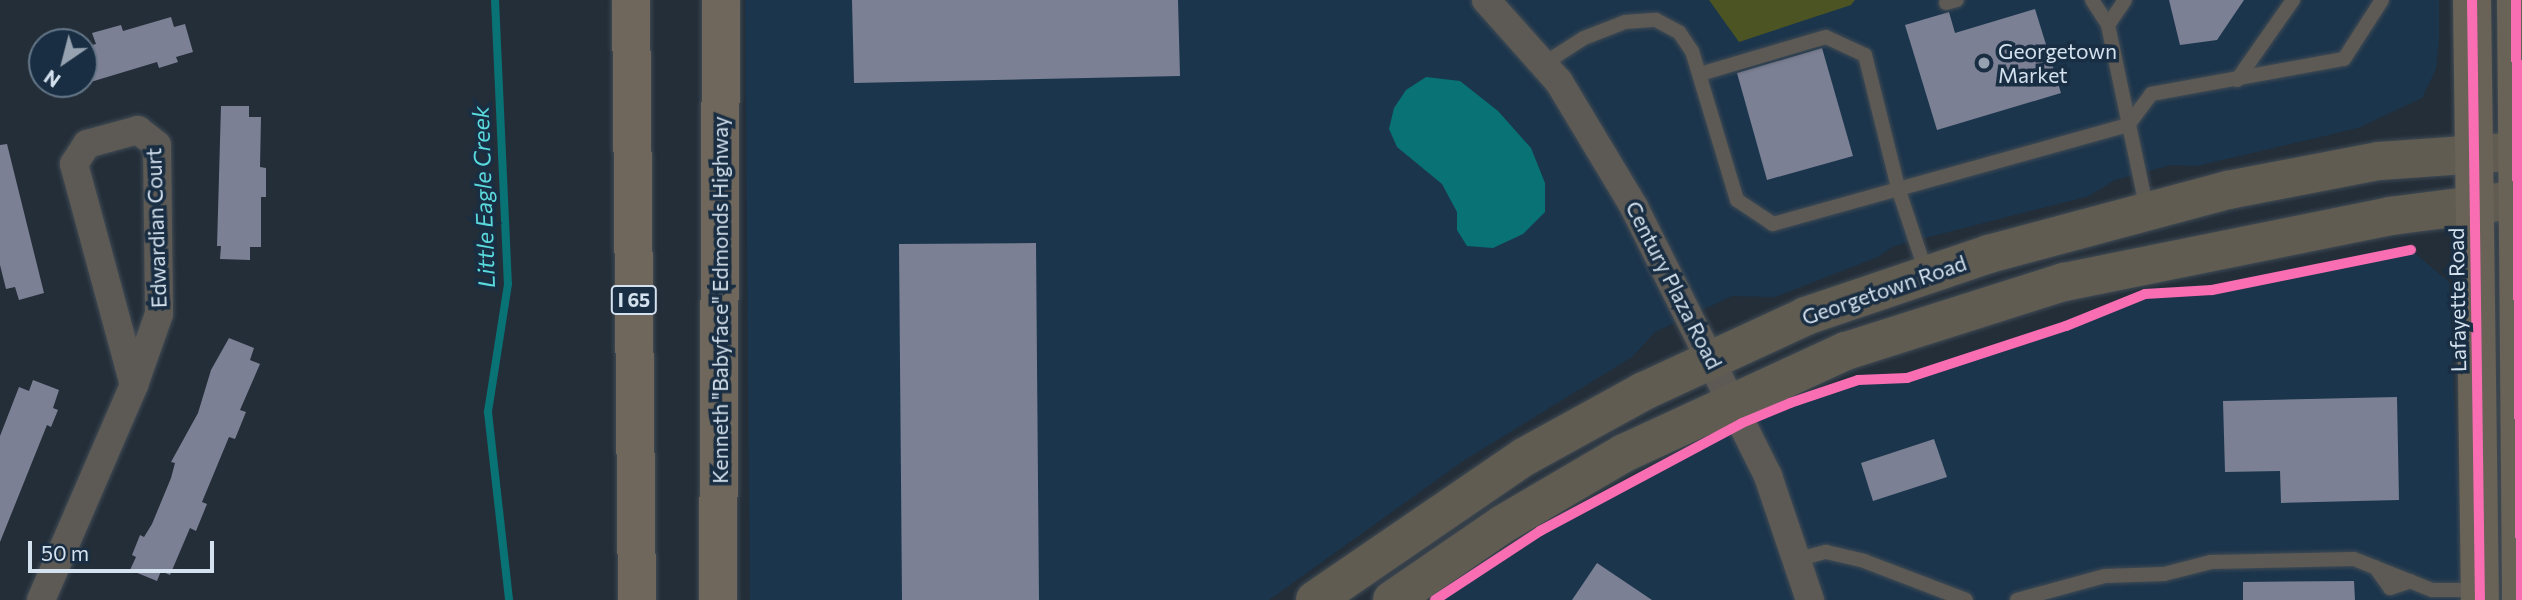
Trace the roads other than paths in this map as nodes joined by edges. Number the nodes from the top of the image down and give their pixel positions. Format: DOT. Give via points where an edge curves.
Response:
graph roads {
  1 [pos="631,0"];
  2 [pos="721,0"];
  3 [pos="1486,0"];
  4 [pos="2092,0"];
  5 [pos="2125,0"];
  6 [pos="2293,0"];
  7 [pos="2382,0"];
  8 [pos="2472,0"];
  9 [pos="2516,0"];
  10 [pos="2108,25"];
  11 [pos="1545,63"];
  12 [pos="1700,74"];
  13 [pos="2237,80"];
  14 [pos="2127,125"];
  15 [pos="2520,151"];
  16 [pos="2473,152"];
  17 [pos="1899,191"];
  18 [pos="2520,199"];
  19 [pos="2474,205"];
  20 [pos="2147,211"];
  21 [pos="1927,274"];
  22 [pos="1711,358"];
  23 [pos="134,385"];
  24 [pos="1732,400"];
  25 [pos="2521,458"];
  26 [pos="1799,559"];
  27 [pos="2480,595"];
  28 [pos="41,600"];
  29 [pos="638,600"];
  30 [pos="718,600"];
  31 [pos="1315,600"];
  32 [pos="1392,600"];
  33 [pos="1810,600"];
  34 [pos="1966,600"];
  35 [pos="2017,600"];
  36 [pos="2521,600"];
  1 -- 29 [label="highway, I 65"];
  2 -- 30 [label="highway, Kenneth \"Babyface\" Edmonds Highway"];
  3 -- 11 [label="street, Century Plaza Road"];
  4 -- 10 [label="lane"];
  5 -- 10 [label="lane"];
  6 -- 13 [label="lane"];
  7 -- 13 [label="lane" via="2344,59"];
  8 -- 16 [label="main road, Lafayette Road"];
  9 -- 15 [label="main road"];
  10 -- 14 [label="lane"];
  11 -- 12 [label="lane" via="1584,38 1625,22 1656,20 1679,32"];
  11 -- 22 [label="street, Century Plaza Road" via="1576,106 1634,207"];
  12 -- 17 [label="lane" via="1737,200 1755,216 1773,224"];
  12 -- 17 [label="lane" via="1826,37 1865,55"];
  13 -- 14 [label="lane" via="2151,94"];
  14 -- 17 [label="lane"];
  14 -- 20 [label="lane"];
  15 -- 16 [label="main road, Georgetown Road"];
  15 -- 18 [label="main road"];
  16 -- 19 [label="main road, Lafayette Road"];
  16 -- 20 [label="main road, Georgetown Road" via="2302,175"];
  17 -- 21 [label="lane"];
  18 -- 19 [label="main road"];
  18 -- 25 [label="main road"];
  19 -- 24 [label="main road" via="2185,255 2026,291 1846,351"];
  19 -- 27 [label="main road, Lafayette Road"];
  20 -- 21 [label="main road, Georgetown Road"];
  21 -- 22 [label="main road, Georgetown Road" via="1806,316"];
  22 -- 24 [label="street, Century Plaza Road"];
  22 -- 31 [label="main road, Georgetown Road" via="1515,463"];
  23 -- 23 [label="street, Edwardian Court" via="74,164 78,151 90,142 138,130 157,145 159,314"];
  23 -- 28 [label="street, Edwardian Court"];
  24 -- 26 [label="street, Century Plaza Road"];
  24 -- 32 [label="main road" via="1573,482"];
  25 -- 36 [label="main road"];
  26 -- 33 [label="street, Century Plaza Road"];
  26 -- 34 [label="lane" via="1826,552 1864,561"];
  27 -- 35 [label="lane" via="2432,590 2354,559 2210,562 2164,574 2105,576"];
}
